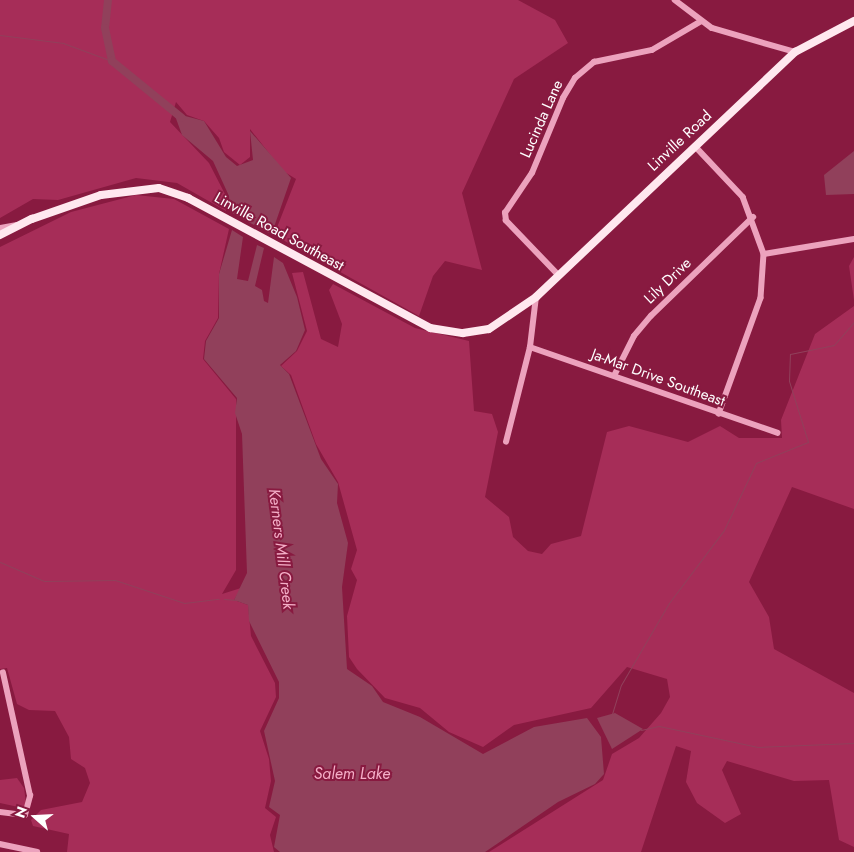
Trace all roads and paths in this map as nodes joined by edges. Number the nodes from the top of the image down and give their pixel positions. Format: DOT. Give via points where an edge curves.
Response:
graph roads {
  1 [pos="675,0"];
  2 [pos="854,21"];
  3 [pos="700,22"];
  4 [pos="795,52"];
  5 [pos="695,146"];
  6 [pos="754,217"];
  7 [pos="19,224"];
  8 [pos="0,228"];
  9 [pos="0,235"];
  10 [pos="854,239"];
  11 [pos="764,254"];
  12 [pos="558,276"];
  13 [pos="536,297"];
  14 [pos="530,347"];
  15 [pos="615,374"];
  16 [pos="719,414"];
  17 [pos="778,433"];
  18 [pos="506,442"];
  19 [pos="3,672"];
  20 [pos="0,812"];
  21 [pos="0,844"];
  22 [pos="37,852"];
  1 -- 3 [label="street"];
  2 -- 4 [label="main road, Linville Road"];
  3 -- 4 [label="street"];
  3 -- 12 [label="street, Lucinda Lane" via="660,47 594,62 575,78 532,173 505,213 506,221"];
  4 -- 5 [label="main road, Linville Road"];
  5 -- 6 [label="street" via="743,197"];
  5 -- 12 [label="main road, Linville Road"];
  6 -- 11 [label="street"];
  6 -- 15 [label="street, Lily Drive" via="651,316 634,336"];
  7 -- 8 [label="street"];
  7 -- 9 [label="main road, Linville Road Southeast"];
  7 -- 13 [label="main road, Linville Road Southeast" via="114,191 159,188 188,198 437,330 489,329"];
  10 -- 11 [label="street"];
  11 -- 16 [label="street" via="761,298"];
  12 -- 13 [label="main road, Linville Road"];
  13 -- 14 [label="street"];
  14 -- 15 [label="street, Ja-Mar Drive Southeast"];
  14 -- 18 [label="street"];
  15 -- 16 [label="street, Ja-Mar Drive Southeast"];
  16 -- 17 [label="street, Ja-Mar Drive Southeast"];
  19 -- 20 [label="street" via="30,796 25,814"];
  21 -- 22 [label="street"];
}
